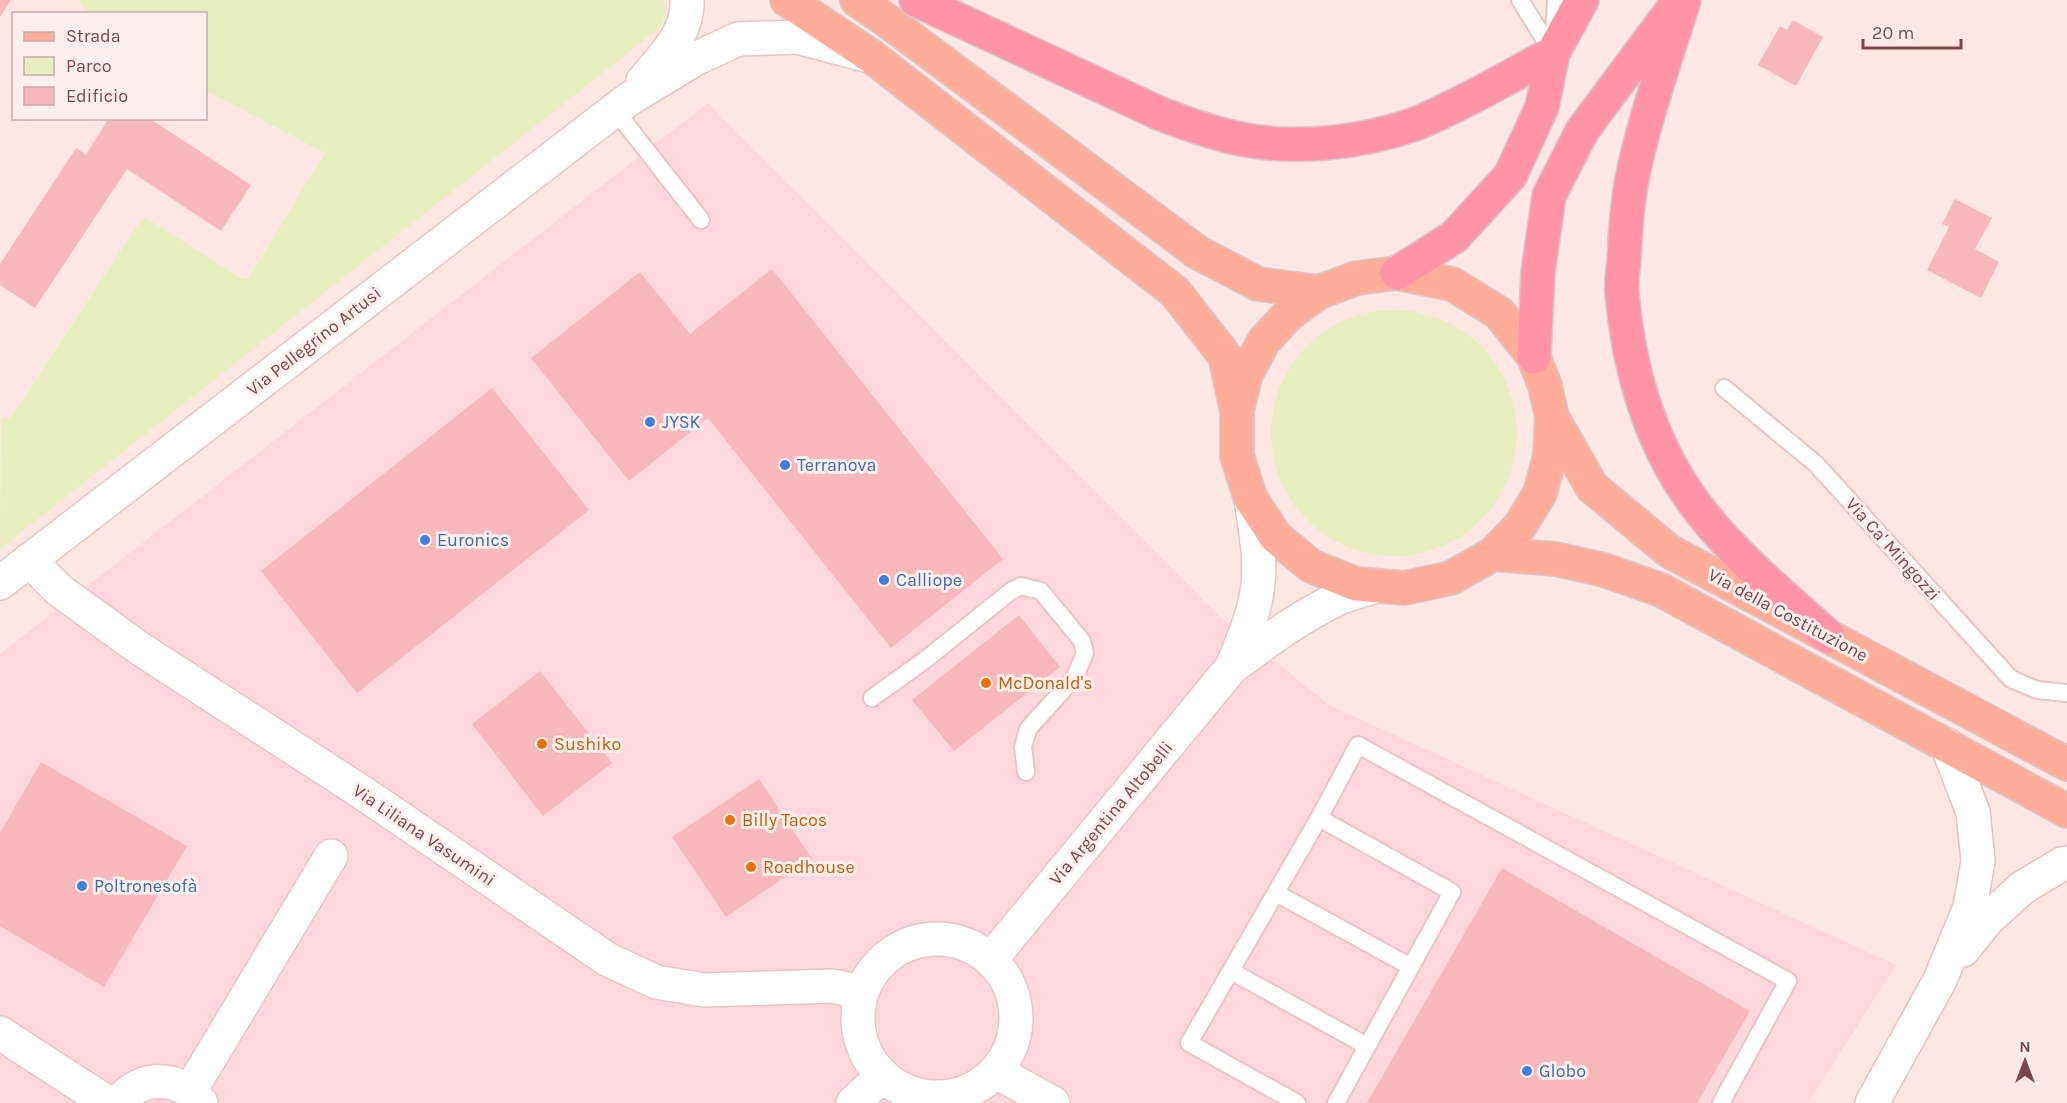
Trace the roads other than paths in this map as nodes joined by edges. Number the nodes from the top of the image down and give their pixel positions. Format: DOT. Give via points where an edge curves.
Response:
graph roads {
  1 [pos="687,0"];
  2 [pos="787,0"];
  3 [pos="856,0"];
  4 [pos="916,0"];
  5 [pos="1520,0"];
  6 [pos="1556,0"];
  7 [pos="1582,0"];
  8 [pos="1682,0"];
  9 [pos="1553,53"];
  10 [pos="871,56"];
  11 [pos="622,105"];
  12 [pos="701,220"];
  13 [pos="1397,273"];
  14 [pos="1319,292"];
  15 [pos="1534,357"];
  16 [pos="1724,388"];
  17 [pos="1237,410"];
  18 [pos="1552,417"];
  19 [pos="1251,499"];
  20 [pos="1493,554"];
  21 [pos="29,560"];
  22 [pos="0,583"];
  23 [pos="1376,586"];
  24 [pos="1828,636"];
  25 [pos="1232,667"];
  26 [pos="2067,693"];
  27 [pos="872,699"];
  28 [pos="1947,745"];
  29 [pos="2067,764"];
  30 [pos="1026,772"];
  31 [pos="2067,811"];
  32 [pos="1319,818"];
  33 [pos="331,856"];
  34 [pos="2067,863"];
  35 [pos="1276,893"];
  36 [pos="991,958"];
  37 [pos="1411,967"];
  38 [pos="1230,971"];
  39 [pos="1940,980"];
  40 [pos="861,992"];
  41 [pos="0,1033"];
  42 [pos="1367,1046"];
  43 [pos="996,1072"];
  44 [pos="882,1076"];
  45 [pos="196,1097"];
  46 [pos="108,1103"];
  47 [pos="119,1103"];
  48 [pos="853,1103"];
  49 [pos="1053,1103"];
  50 [pos="1297,1103"];
  51 [pos="1336,1103"];
  52 [pos="1720,1103"];
  53 [pos="1872,1103"];
  1 -- 11 [label="street" via="688,11 678,39"];
  2 -- 10 [label="main road"];
  3 -- 14 [label="main road" via="1197,252 1258,284"];
  4 -- 9 [label="highway" via="1161,114 1198,128 1269,143 1321,144 1416,124"];
  5 -- 9 [label="lane"];
  6 -- 9 [label="lane"];
  7 -- 9 [label="highway"];
  8 -- 15 [label="highway" via="1582,132 1549,196 1538,272"];
  8 -- 24 [label="highway" via="1647,121 1625,230 1622,291 1633,367 1651,426 1701,511 1738,554"];
  9 -- 13 [label="highway" via="1542,107 1510,176 1454,237"];
  10 -- 11 [label="street" via="797,37 738,39 695,59"];
  10 -- 17 [label="main road" via="1175,292 1225,356"];
  11 -- 12 [label="lane"];
  11 -- 21 [label="street, Via Pellegrino Artusi"];
  13 -- 14 [label="main road" via="1357,278"];
  13 -- 15 [label="main road" via="1452,284 1499,313"];
  14 -- 17 [label="main road" via="1289,314 1264,341 1246,374"];
  15 -- 18 [label="main road"];
  16 -- 26 [label="lane, Via Ca' Mingozzi" via="1816,464 2011,679 2037,690"];
  17 -- 19 [label="main road" via="1238,456"];
  18 -- 20 [label="main road" via="1550,456 1540,493 1520,526"];
  18 -- 24 [label="main road, Via della Costituzione" via="1592,487 1670,551"];
  19 -- 23 [label="main road" via="1276,537 1311,566 1356,584"];
  19 -- 25 [label="street, Via Argentina Altobelli" via="1258,544 1257,591 1249,625"];
  20 -- 23 [label="main road" via="1451,578 1404,588"];
  20 -- 28 [label="main road" via="1566,561 1661,590"];
  21 -- 22 [label="street, Via Pellegrino Artusi"];
  21 -- 40 [label="street, Via Liliana Vasumini" via="59,590 139,648 607,958 656,982 704,990 832,986"];
  23 -- 25 [label="street, Via Argentina Altobelli" via="1317,610"];
  24 -- 29 [label="main road, Via della Costituzione"];
  25 -- 36 [label="street, Via Argentina Altobelli"];
  27 -- 30 [label="lane" via="1011,591 1021,586 1041,591 1082,641 1085,653 1075,677 1028,729 1023,747"];
  28 -- 31 [label="main road"];
  28 -- 39 [label="street" via="1973,812 1978,861 1970,907"];
  32 -- 35 [label="lane"];
  32 -- 37 [label="lane" via="1452,892"];
  32 -- 52 [label="lane" via="1359,746 1788,981"];
  33 -- 45 [label="street"];
  34 -- 39 [label="street" via="2022,888 1988,920"];
  35 -- 37 [label="lane"];
  35 -- 38 [label="lane"];
  36 -- 40 [label="street" via="968,944 940,938 915,941 892,952 873,969"];
  36 -- 43 [label="street" via="1007,978 1016,1002 1017,1026 1010,1051"];
  37 -- 42 [label="lane"];
  38 -- 42 [label="lane"];
  38 -- 50 [label="lane" via="1189,1043"];
  39 -- 53 [label="street"];
  40 -- 44 [label="street" via="857,1014 859,1037"];
  41 -- 46 [label="street"];
  42 -- 51 [label="lane"];
  43 -- 44 [label="street" via="976,1088 952,1096 927,1097 903,1090"];
  43 -- 49 [label="street"];
  44 -- 48 [label="street"];
  45 -- 47 [label="street" via="171,1083 149,1082 135,1087"];
}
